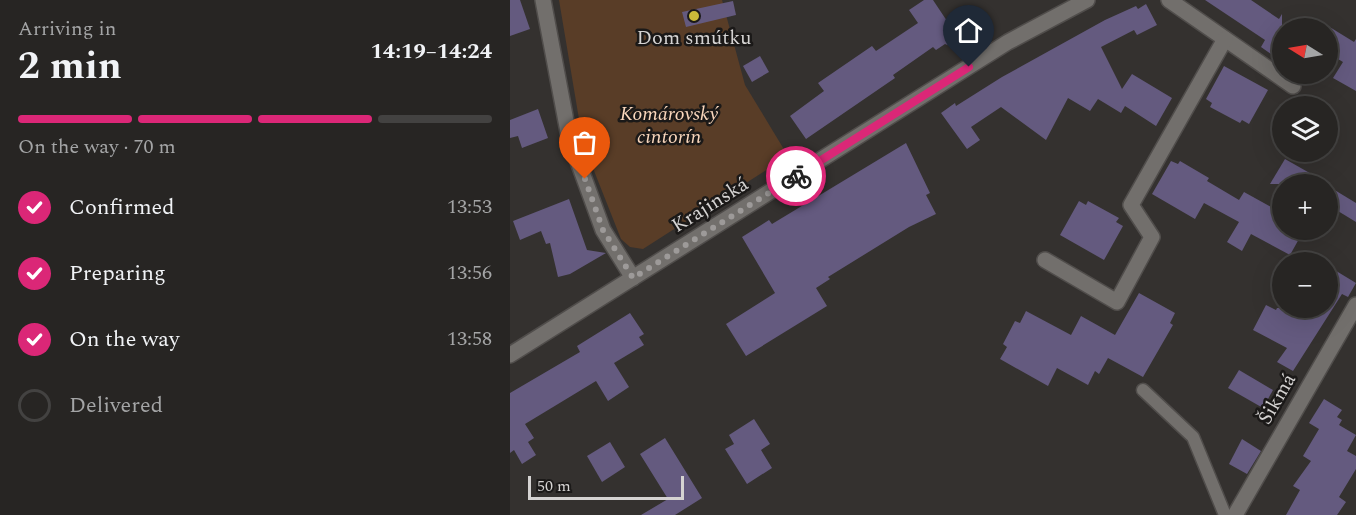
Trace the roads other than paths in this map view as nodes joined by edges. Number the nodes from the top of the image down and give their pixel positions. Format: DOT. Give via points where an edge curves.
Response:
graph roads {
  1 [pos="543,0"];
  2 [pos="1088,0"];
  3 [pos="1169,0"];
  4 [pos="1225,39"];
  5 [pos="1293,86"];
  6 [pos="1045,260"];
  7 [pos="633,278"];
  8 [pos="1356,305"];
  9 [pos="510,355"];
  10 [pos="1143,390"];
  11 [pos="1225,515"];
  12 [pos="1235,515"];
  1 -- 7 [label="street" via="569,137 603,230"];
  2 -- 7 [label="street, Krajinská" via="1008,42"];
  3 -- 4 [label="street"];
  4 -- 5 [label="street"];
  4 -- 6 [label="street" via="1131,205 1152,237 1117,302"];
  7 -- 9 [label="street, Krajinská"];
  8 -- 12 [label="street, Šikmá"];
  10 -- 11 [label="lane" via="1193,437"];
}
